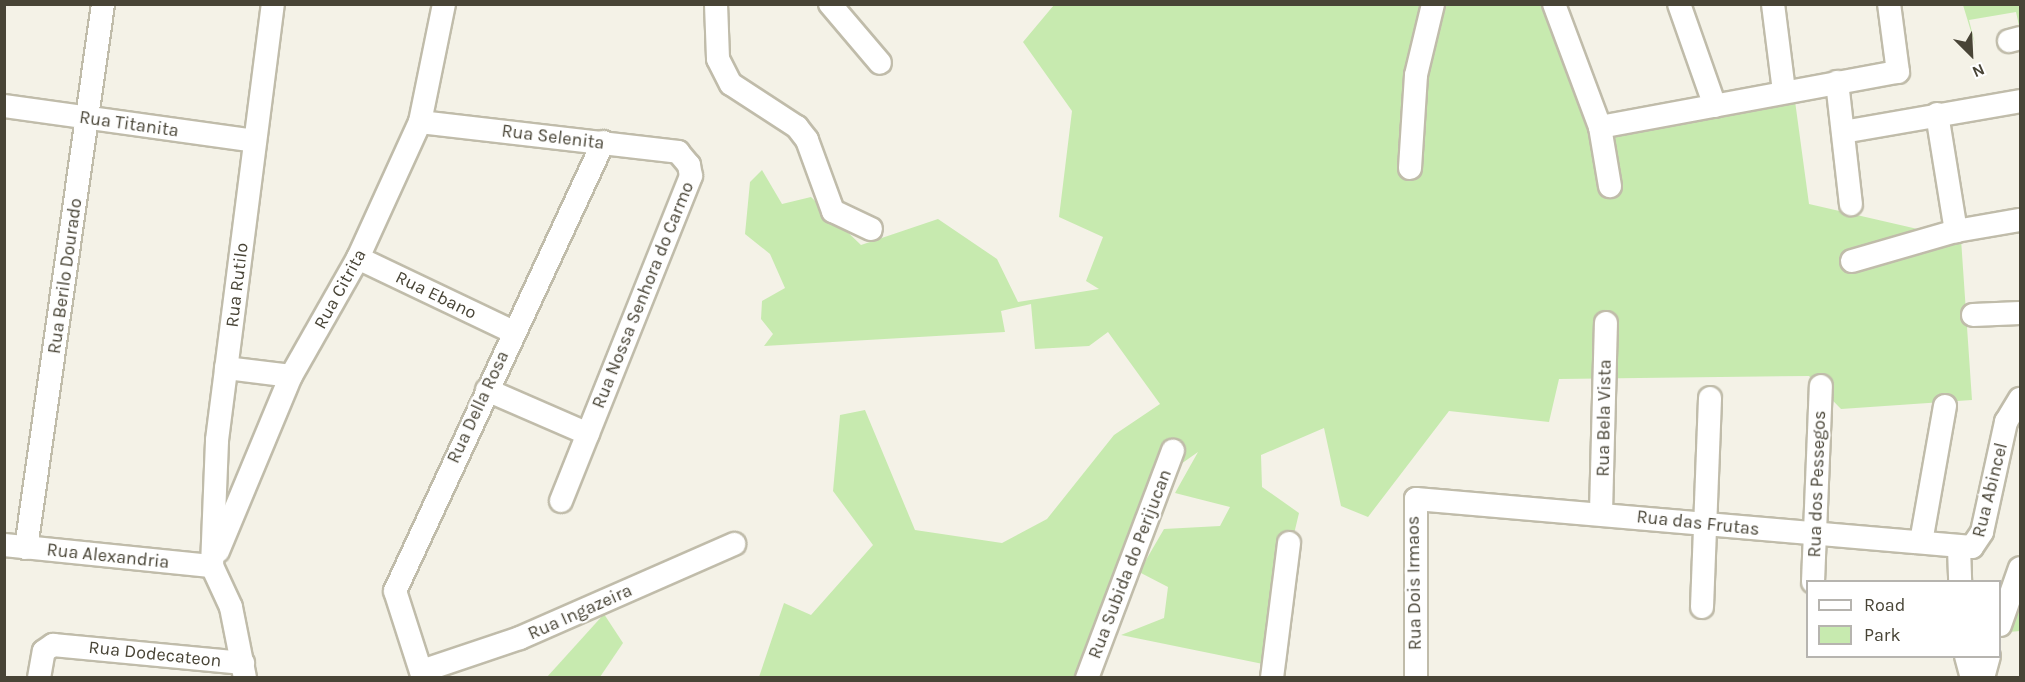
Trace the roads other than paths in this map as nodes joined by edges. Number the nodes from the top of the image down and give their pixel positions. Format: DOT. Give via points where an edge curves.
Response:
graph roads {
  1 [pos="103,4"];
  2 [pos="273,4"];
  3 [pos="444,4"];
  4 [pos="716,4"];
  5 [pos="830,4"];
  6 [pos="1433,4"];
  7 [pos="1554,4"];
  8 [pos="1679,4"];
  9 [pos="1773,4"];
  10 [pos="1889,4"];
  11 [pos="880,63"];
  12 [pos="1837,82"];
  13 [pos="1784,92"];
  14 [pos="2020,101"];
  15 [pos="4,106"];
  16 [pos="1715,106"];
  17 [pos="1937,114"];
  18 [pos="88,119"];
  19 [pos="420,122"];
  20 [pos="1600,127"];
  21 [pos="1843,132"];
  22 [pos="255,141"];
  23 [pos="603,142"];
  24 [pos="685,157"];
  25 [pos="1410,168"];
  26 [pos="1610,186"];
  27 [pos="1851,204"];
  28 [pos="2020,220"];
  29 [pos="871,229"];
  30 [pos="1956,231"];
  31 [pos="358,258"];
  32 [pos="1852,261"];
  33 [pos="2020,313"];
  34 [pos="1973,315"];
  35 [pos="1606,323"];
  36 [pos="513,332"];
  37 [pos="226,368"];
  38 [pos="291,376"];
  39 [pos="1821,386"];
  40 [pos="487,390"];
  41 [pos="1710,398"];
  42 [pos="2020,399"];
  43 [pos="1945,406"];
  44 [pos="588,434"];
  45 [pos="1173,451"];
  46 [pos="1424,498"];
  47 [pos="561,501"];
  48 [pos="1601,512"];
  49 [pos="1708,525"];
  50 [pos="1815,535"];
  51 [pos="1921,542"];
  52 [pos="1288,543"];
  53 [pos="734,544"];
  54 [pos="15,546"];
  55 [pos="1966,548"];
  56 [pos="212,566"];
  57 [pos="2020,568"];
  58 [pos="1813,580"];
  59 [pos="1960,580"];
  60 [pos="1702,607"];
  61 [pos="2001,622"];
  62 [pos="1966,658"];
  63 [pos="1989,658"];
  64 [pos="244,670"];
  65 [pos="423,674"];
  66 [pos="39,678"];
  67 [pos="1087,678"];
  68 [pos="1272,678"];
  69 [pos="1416,678"];
  70 [pos="1972,678"];
  71 [pos="1983,678"];
  1 -- 18 [label="street, Rua Berilo Dourado"];
  2 -- 22 [label="street, Rua Rutilo"];
  3 -- 19 [label="street, Rua Citrita"];
  4 -- 29 [label="street" via="718,59 731,84 797,127 807,140 833,211"];
  5 -- 11 [label="street"];
  6 -- 25 [label="street" via="1416,75"];
  7 -- 20 [label="street"];
  8 -- 16 [label="street"];
  9 -- 13 [label="street"];
  10 -- 12 [label="street" via="1898,72"];
  12 -- 13 [label="street"];
  12 -- 21 [label="street"];
  13 -- 16 [label="street"];
  14 -- 17 [label="street"];
  15 -- 18 [label="street, Rua Titanita"];
  16 -- 20 [label="street"];
  17 -- 21 [label="street"];
  17 -- 30 [label="street"];
  18 -- 22 [label="street, Rua Titanita"];
  18 -- 54 [label="street, Rua Berilo Dourado"];
  19 -- 23 [label="street, Rua Selenita"];
  19 -- 31 [label="street, Rua Citrita"];
  20 -- 26 [label="street"];
  21 -- 27 [label="street"];
  22 -- 37 [label="street, Rua Rutilo"];
  23 -- 24 [label="street, Rua Selenita"];
  23 -- 36 [label="street, Rua Della Rosa"];
  24 -- 44 [label="street, Rua Nossa Senhora do Carmo" via="691,176"];
  28 -- 30 [label="street"];
  30 -- 32 [label="street"];
  31 -- 36 [label="street, Rua Ebano"];
  31 -- 38 [label="street, Rua Citrita"];
  33 -- 34 [label="street"];
  35 -- 48 [label="street, Rua Bela Vista"];
  36 -- 40 [label="street, Rua Della Rosa"];
  37 -- 38 [label="street"];
  37 -- 56 [label="street, Rua Rutilo"];
  38 -- 56 [label="street, Rua Citrita"];
  39 -- 50 [label="street, Rua dos Pessegos"];
  40 -- 44 [label="street"];
  40 -- 65 [label="street, Rua Della Rosa" via="395,591"];
  41 -- 49 [label="street"];
  42 -- 55 [label="street, Rua Abincel" via="2006,422 1982,532"];
  43 -- 51 [label="street"];
  44 -- 47 [label="street, Rua Nossa Senhora do Carmo"];
  45 -- 67 [label="street, Rua Subida do Perijucan"];
  46 -- 48 [label="street, Rua das Frutas"];
  46 -- 69 [label="street, Rua Dois Irmaos" via="1412,502"];
  48 -- 49 [label="street, Rua das Frutas"];
  49 -- 50 [label="street, Rua das Frutas"];
  49 -- 60 [label="street"];
  50 -- 51 [label="street, Rua das Frutas"];
  50 -- 58 [label="street, Rua dos Pessegos"];
  51 -- 55 [label="street, Rua das Frutas"];
  52 -- 68 [label="street"];
  53 -- 65 [label="street, Rua Ingazeira" via="520,638"];
  54 -- 56 [label="street, Rua Alexandria"];
  55 -- 59 [label="street, Rua Abincel"];
  56 -- 64 [label="street" via="231,607"];
  57 -- 61 [label="street"];
  62 -- 70 [label="street"];
  63 -- 71 [label="street"];
  64 -- 66 [label="street, Rua Dodecateon" via="67,644 44,651"];
}
